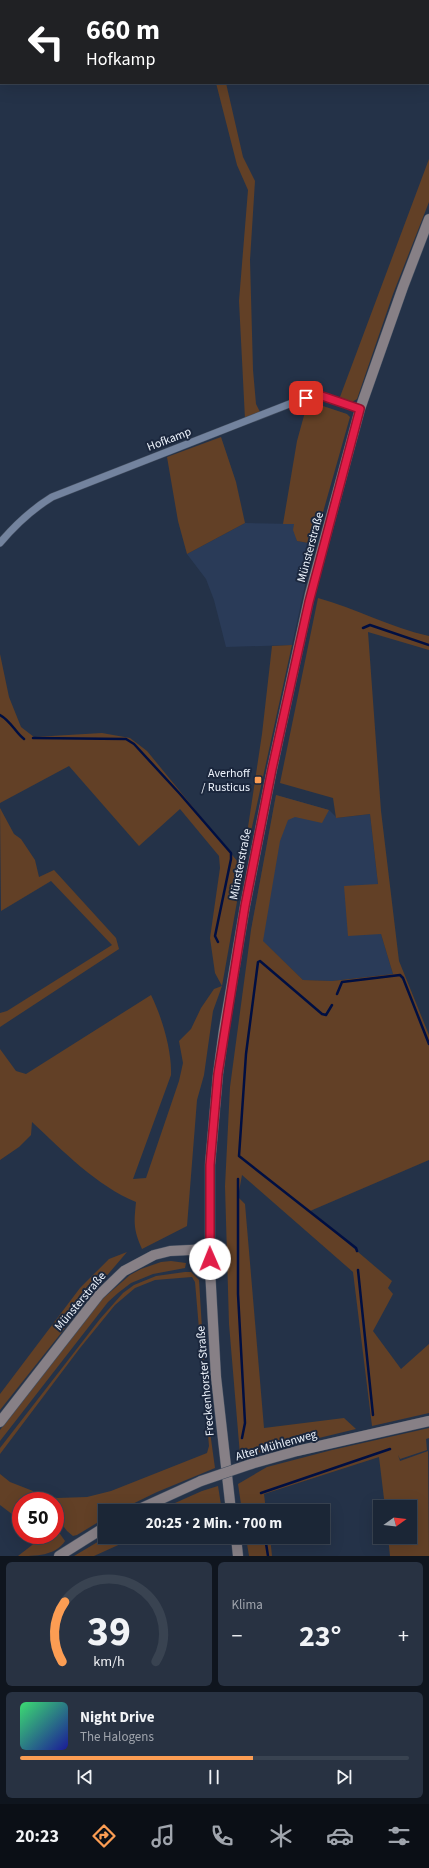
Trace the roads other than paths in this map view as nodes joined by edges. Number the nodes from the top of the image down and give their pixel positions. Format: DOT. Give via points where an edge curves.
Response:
graph roads {
  1 [pos="429,219"];
  2 [pos="360,409"];
  3 [pos="0,543"];
  4 [pos="210,1249"];
  5 [pos="429,1421"];
  6 [pos="0,1422"];
  7 [pos="150,1504"];
  8 [pos="230,1504"];
  9 [pos="98,1531"];
  10 [pos="237,1544"];
  11 [pos="59,1556"];
  12 [pos="238,1556"];
  1 -- 2 [label="main road, Münsterstraße"];
  2 -- 3 [label="street, Hofkamp" via="316,394 52,497 32,509"];
  2 -- 4 [label="main road, Münsterstraße" via="308,605 244,914 218,1074 210,1165"];
  4 -- 6 [label="main road, Münsterstraße" via="170,1251 154,1255 124,1271 99,1295"];
  4 -- 8 [label="main road, Freckenhorster Straße" via="216,1377"];
  5 -- 7 [label="main road, Alter Mühlenweg, bridge" via="296,1451 251,1464 201,1481"];
  9 -- 11 [label="main road"];
  10 -- 12 [label="main road"];
}
